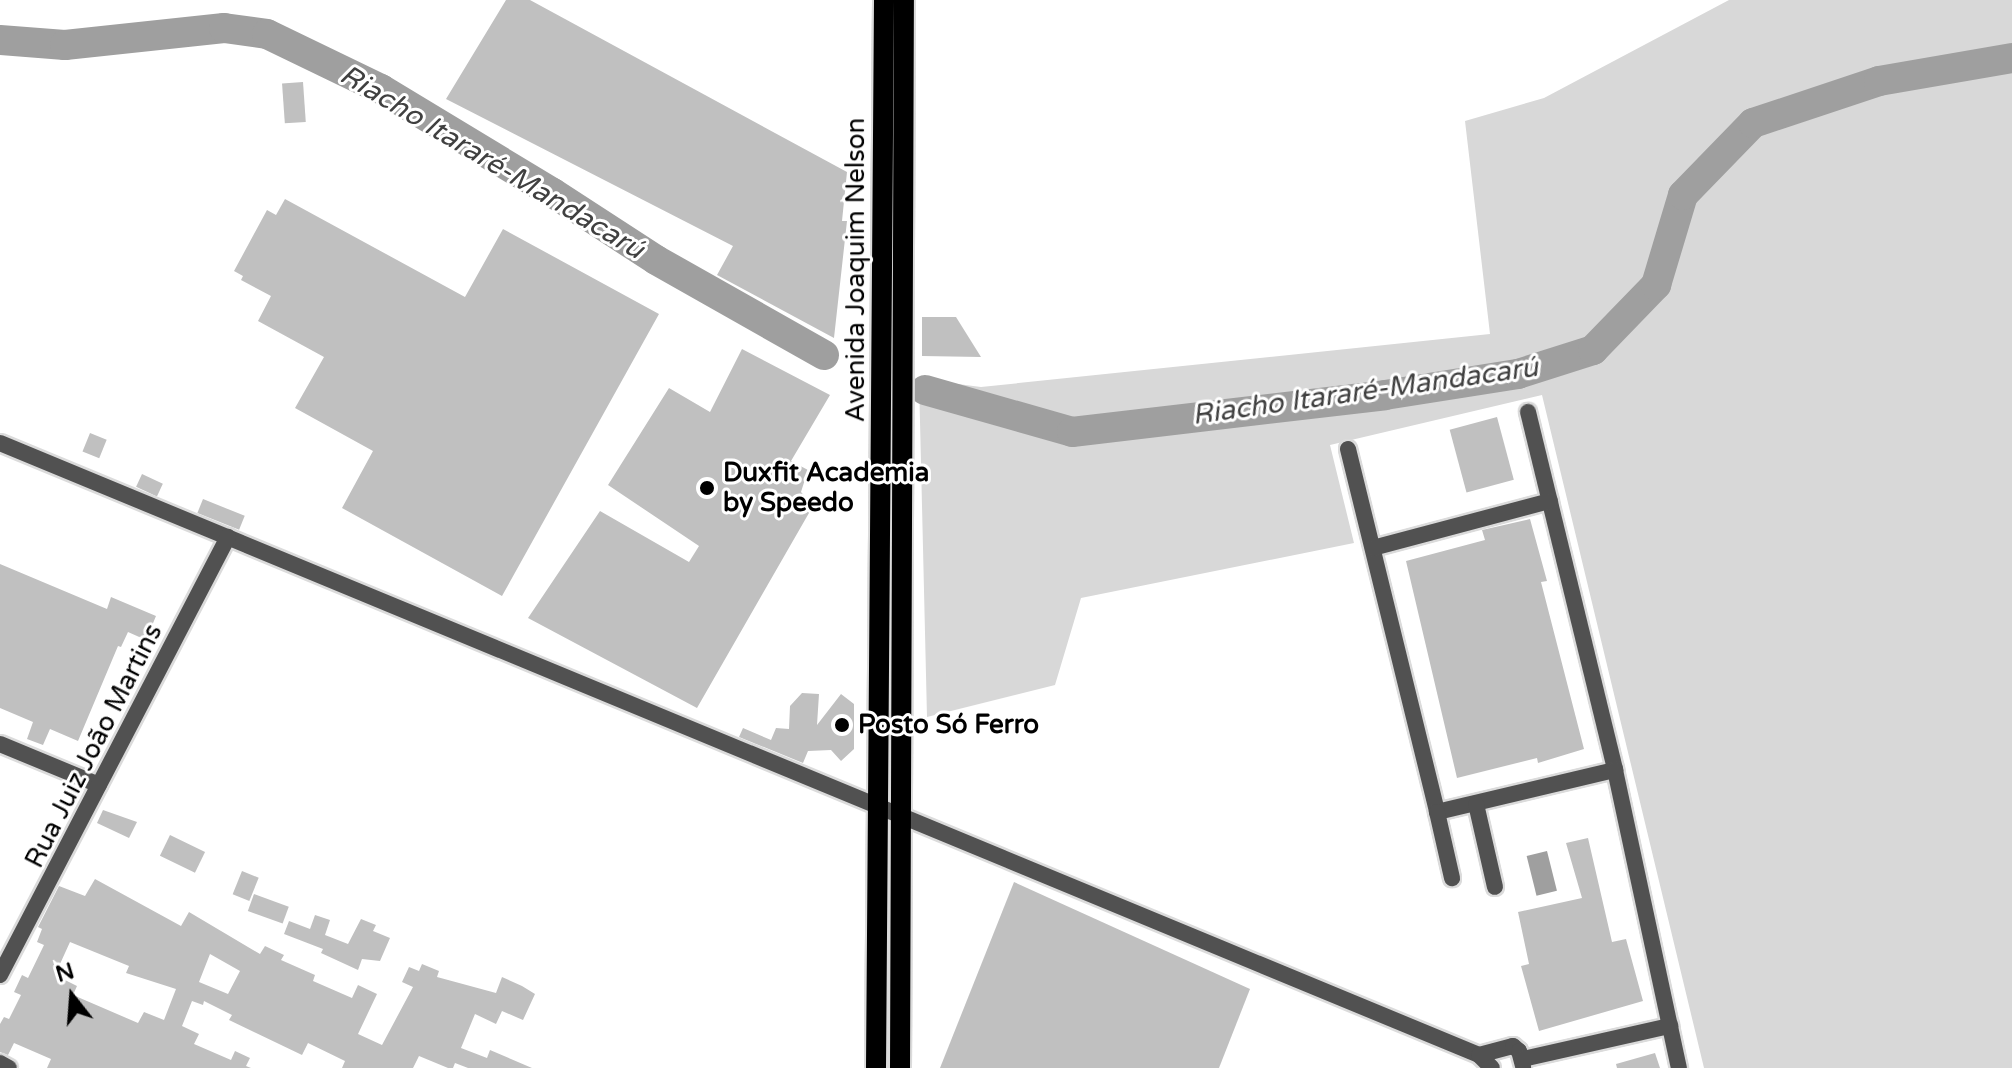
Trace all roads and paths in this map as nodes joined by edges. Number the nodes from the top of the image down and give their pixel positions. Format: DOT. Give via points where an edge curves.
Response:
graph roads {
  1 [pos="884,0"];
  2 [pos="904,0"];
  3 [pos="892,240"];
  4 [pos="892,294"];
  5 [pos="1528,412"];
  6 [pos="0,443"];
  7 [pos="1348,449"];
  8 [pos="1550,501"];
  9 [pos="228,537"];
  10 [pos="1373,548"];
  11 [pos="0,744"];
  12 [pos="1615,770"];
  13 [pos="99,785"];
  14 [pos="1476,804"];
  15 [pos="878,807"];
  16 [pos="1437,812"];
  17 [pos="900,817"];
  18 [pos="1452,878"];
  19 [pos="1495,887"];
  20 [pos="0,975"];
  21 [pos="1670,1026"];
  22 [pos="1479,1055"];
  23 [pos="0,1063"];
  24 [pos="1523,1063"];
  25 [pos="9,1068"];
  26 [pos="876,1068"];
  27 [pos="900,1068"];
  28 [pos="1492,1068"];
  29 [pos="1679,1068"];
  1 -- 3 [label="main road, Avenida Joaquim Nelson"];
  2 -- 3 [label="main road, Avenida Joaquim Nelson"];
  3 -- 4 [label="main road, Avenida Joaquim Nelson"];
  4 -- 15 [label="main road, Avenida Joaquim Nelson"];
  4 -- 17 [label="main road, Avenida Joaquim Nelson"];
  5 -- 8 [label="street"];
  6 -- 9 [label="street"];
  7 -- 10 [label="street"];
  8 -- 10 [label="street"];
  8 -- 12 [label="street"];
  9 -- 13 [label="street, Rua Juiz João Martins"];
  9 -- 15 [label="street"];
  10 -- 16 [label="street"];
  11 -- 13 [label="street"];
  12 -- 14 [label="street"];
  12 -- 21 [label="street"];
  13 -- 20 [label="street, Rua Juiz João Martins"];
  14 -- 16 [label="street"];
  14 -- 19 [label="street"];
  15 -- 17 [label="street"];
  15 -- 26 [label="main road, Avenida Joaquim Nelson"];
  16 -- 18 [label="street"];
  17 -- 22 [label="street"];
  17 -- 27 [label="main road, Avenida Joaquim Nelson"];
  21 -- 24 [label="street"];
  21 -- 29 [label="street"];
  22 -- 24 [label="street" via="1507,1045 1519,1051"];
  22 -- 28 [label="street"];
  23 -- 25 [label="street"];
}
